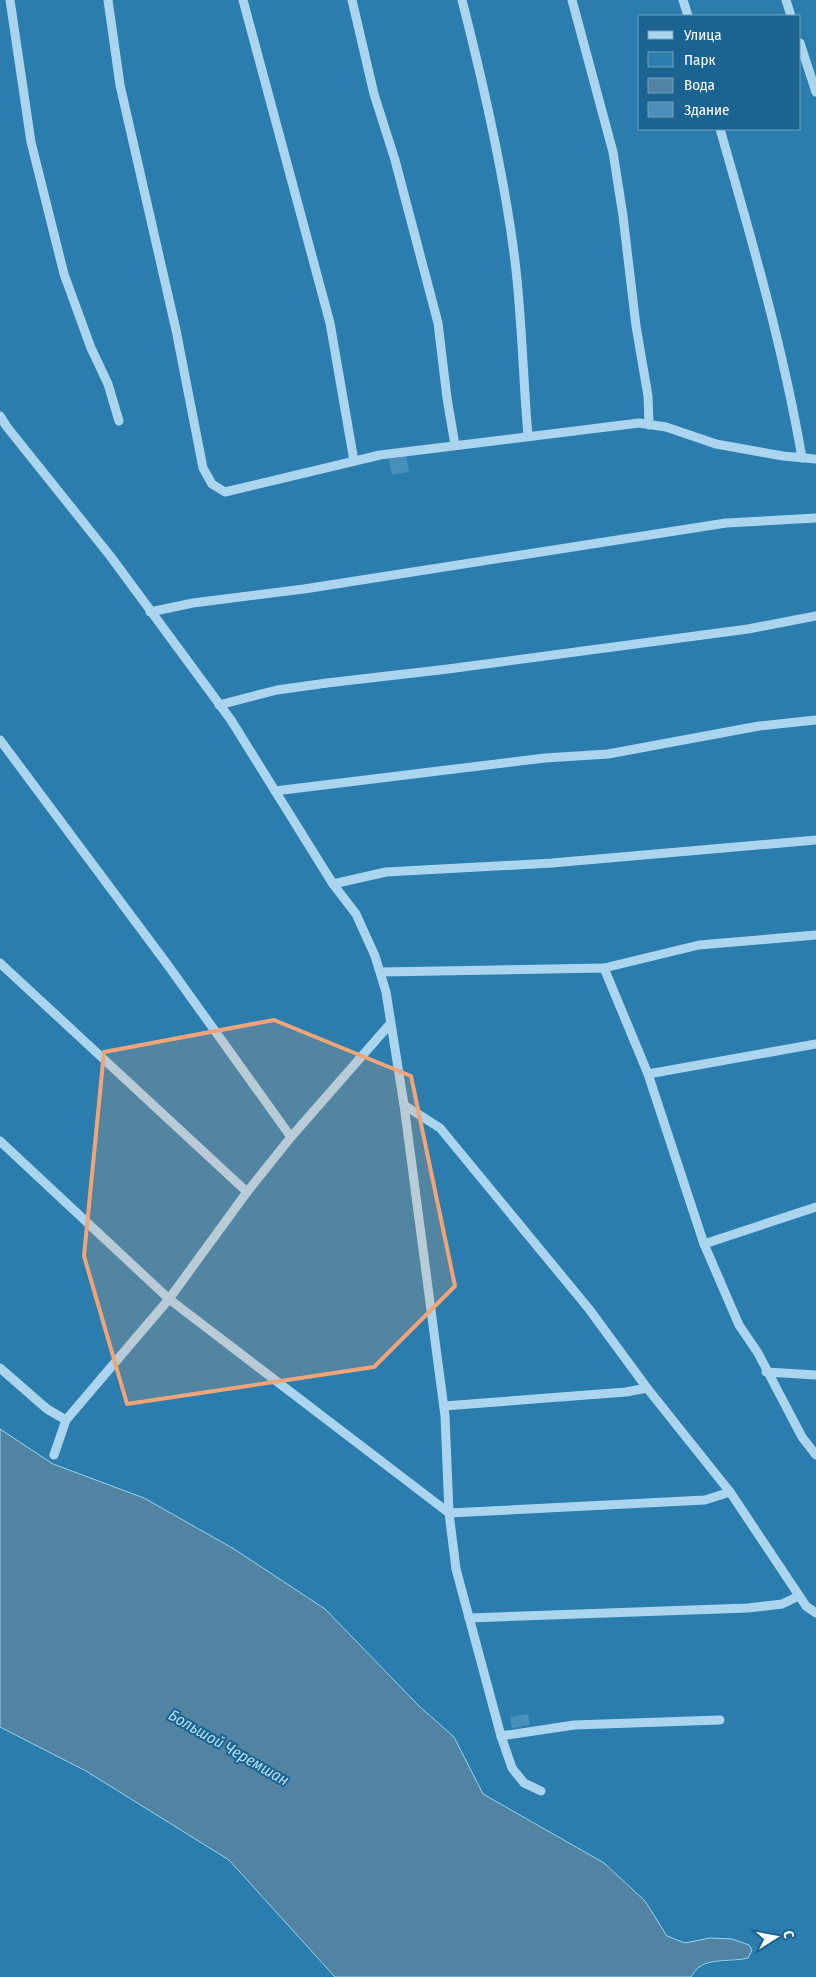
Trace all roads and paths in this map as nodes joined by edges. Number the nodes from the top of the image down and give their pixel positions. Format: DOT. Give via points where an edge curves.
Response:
graph roads {
  1 [pos="10,0"];
  2 [pos="108,0"];
  3 [pos="243,0"];
  4 [pos="352,0"];
  5 [pos="462,0"];
  6 [pos="572,0"];
  7 [pos="683,0"];
  8 [pos="786,0"];
  9 [pos="688,15"];
  10 [pos="791,15"];
  11 [pos="801,46"];
  12 [pos="816,92"];
  13 [pos="720,130"];
  14 [pos="0,416"];
  15 [pos="119,421"];
  16 [pos="649,425"];
  17 [pos="528,436"];
  18 [pos="455,445"];
  19 [pos="802,458"];
  20 [pos="816,459"];
  21 [pos="354,461"];
  22 [pos="816,518"];
  23 [pos="150,612"];
  24 [pos="816,616"];
  25 [pos="219,705"];
  26 [pos="816,720"];
  27 [pos="0,740"];
  28 [pos="275,791"];
  29 [pos="816,840"];
  30 [pos="333,884"];
  31 [pos="816,935"];
  32 [pos="0,963"];
  33 [pos="604,968"];
  34 [pos="381,972"];
  35 [pos="390,1024"];
  36 [pos="816,1044"];
  37 [pos="648,1074"];
  38 [pos="404,1105"];
  39 [pos="291,1137"];
  40 [pos="0,1141"];
  41 [pos="247,1192"];
  42 [pos="816,1206"];
  43 [pos="704,1244"];
  44 [pos="169,1299"];
  45 [pos="0,1368"];
  46 [pos="766,1372"];
  47 [pos="816,1376"];
  48 [pos="647,1388"];
  49 [pos="444,1406"];
  50 [pos="66,1420"];
  51 [pos="54,1455"];
  52 [pos="816,1455"];
  53 [pos="730,1492"];
  54 [pos="449,1513"];
  55 [pos="799,1596"];
  56 [pos="816,1613"];
  57 [pos="469,1618"];
  58 [pos="720,1720"];
  59 [pos="501,1736"];
  60 [pos="541,1791"];
  1 -- 15 [label="street" via="31,142 64,274 108,384"];
  2 -- 21 [label="street" via="120,85 204,468 212,484 224,492"];
  3 -- 21 [label="street" via="330,323"];
  4 -- 18 [label="street" via="374,94 438,323"];
  5 -- 17 [label="street" via="492,129 515,262"];
  6 -- 16 [label="street" via="612,152 648,396"];
  7 -- 9 [label="street"];
  8 -- 10 [label="street"];
  11 -- 12 [label="street"];
  13 -- 19 [label="street" via="776,336"];
  14 -- 23 [label="street" via="111,556"];
  16 -- 17 [label="street"];
  16 -- 19 [label="street" via="666,427 716,444"];
  17 -- 18 [label="street"];
  18 -- 21 [label="street"];
  19 -- 20 [label="street"];
  22 -- 23 [label="street" via="726,523"];
  23 -- 25 [label="street"];
  24 -- 25 [label="street" via="748,629 277,690"];
  25 -- 28 [label="street"];
  26 -- 28 [label="street" via="759,726 608,754 545,758"];
  27 -- 39 [label="street"];
  28 -- 30 [label="street"];
  29 -- 30 [label="street" via="552,863 386,872"];
  30 -- 34 [label="street" via="356,914"];
  31 -- 33 [label="street" via="699,945"];
  32 -- 41 [label="street"];
  33 -- 34 [label="street"];
  33 -- 37 [label="street"];
  34 -- 35 [label="street"];
  35 -- 38 [label="street"];
  35 -- 39 [label="street"];
  36 -- 37 [label="street"];
  37 -- 43 [label="street"];
  38 -- 48 [label="street" via="440,1128 473,1166 589,1309"];
  38 -- 49 [label="street"];
  39 -- 41 [label="street"];
  40 -- 44 [label="street"];
  41 -- 44 [label="street"];
  42 -- 43 [label="street"];
  43 -- 46 [label="street" via="739,1325 758,1353"];
  44 -- 50 [label="street"];
  44 -- 54 [label="street"];
  45 -- 50 [label="street" via="47,1409"];
  46 -- 47 [label="street"];
  46 -- 52 [label="street" via="802,1437"];
  48 -- 49 [label="street"];
  48 -- 53 [label="street"];
  49 -- 54 [label="street"];
  50 -- 51 [label="street"];
  53 -- 54 [label="street" via="705,1500"];
  53 -- 55 [label="street"];
  54 -- 57 [label="street" via="456,1569"];
  55 -- 56 [label="street"];
  55 -- 57 [label="street" via="782,1604 748,1608"];
  57 -- 59 [label="street"];
  58 -- 59 [label="street" via="574,1725"];
  59 -- 60 [label="street" via="512,1768 524,1783"];
}
